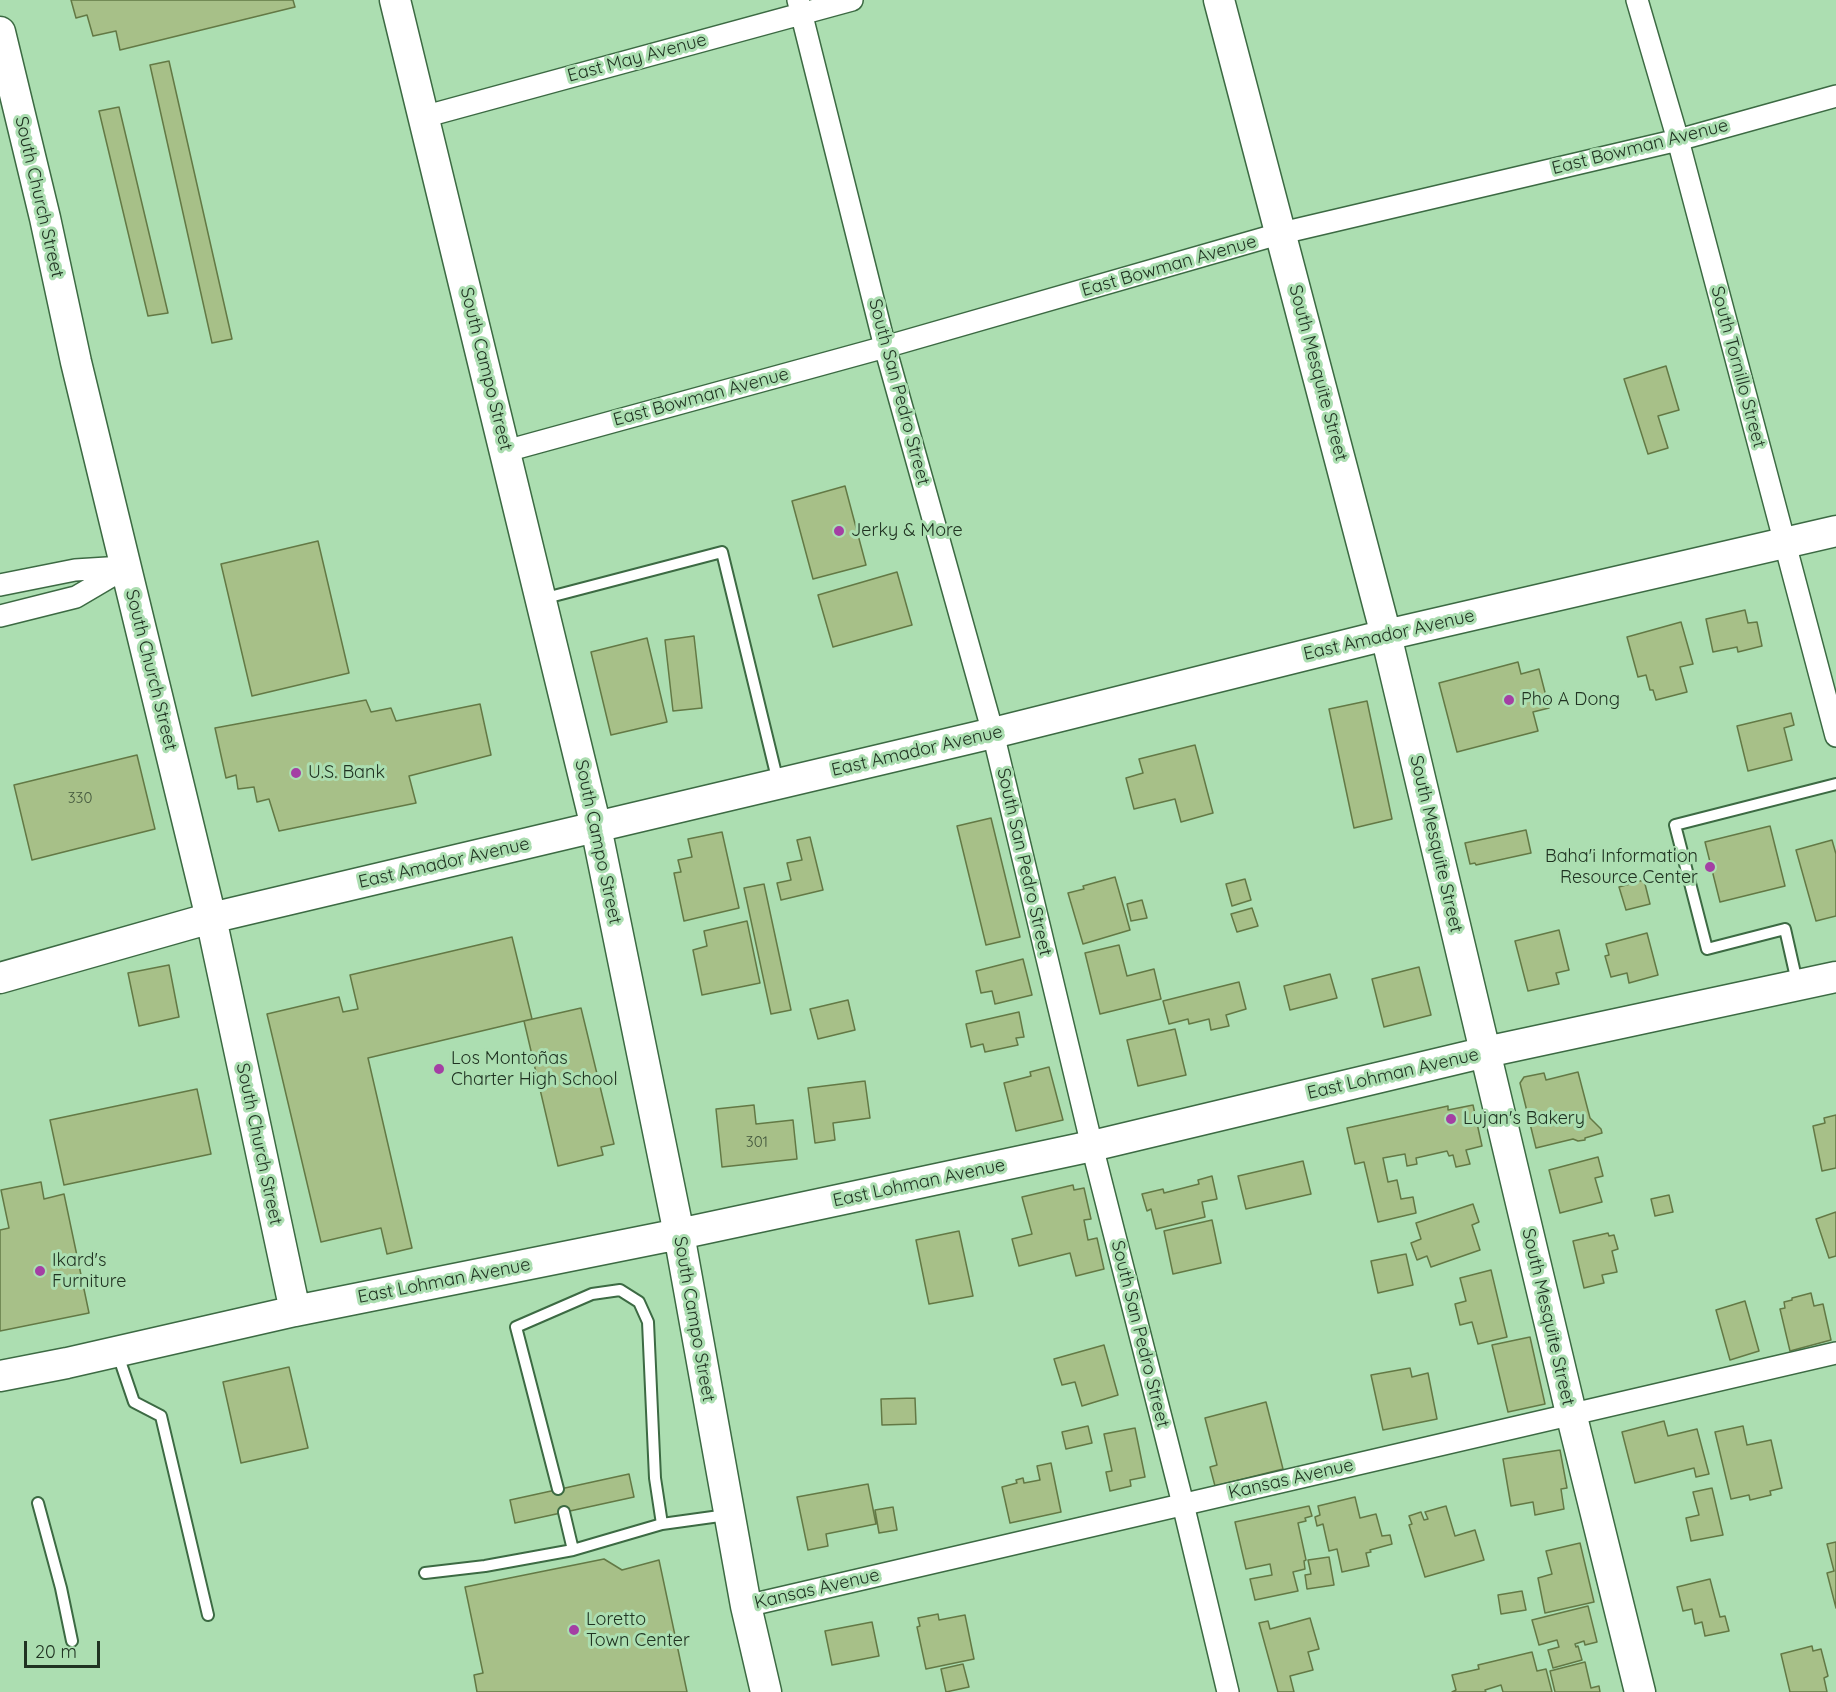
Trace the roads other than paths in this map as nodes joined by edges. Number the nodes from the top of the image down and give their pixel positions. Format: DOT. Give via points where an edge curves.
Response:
graph roads {
  1 [pos="395,0"];
  2 [pos="852,0"];
  3 [pos="1220,0"];
  4 [pos="1637,0"];
  5 [pos="800,7"];
  6 [pos="0,32"];
  7 [pos="1836,96"];
  8 [pos="423,117"];
  9 [pos="1678,140"];
  10 [pos="1282,233"];
  11 [pos="885,347"];
  12 [pos="506,451"];
  13 [pos="1836,531"];
  14 [pos="1784,543"];
  15 [pos="127,567"];
  16 [pos="0,585"];
  17 [pos="541,599"];
  18 [pos="0,616"];
  19 [pos="1386,634"];
  20 [pos="993,733"];
  21 [pos="1836,736"];
  22 [pos="778,784"];
  23 [pos="1836,784"];
  24 [pos="597,827"];
  25 [pos="211,918"];
  26 [pos="1836,977"];
  27 [pos="0,978"];
  28 [pos="1797,986"];
  29 [pos="1486,1052"];
  30 [pos="1092,1146"];
  31 [pos="679,1234"];
  32 [pos="295,1311"];
  33 [pos="117,1352"];
  34 [pos="1836,1353"];
  35 [pos="0,1376"];
  36 [pos="1571,1413"];
  37 [pos="558,1489"];
  38 [pos="38,1503"];
  39 [pos="1183,1504"];
  40 [pos="564,1512"];
  41 [pos="729,1515"];
  42 [pos="662,1524"];
  43 [pos="573,1550"];
  44 [pos="425,1573"];
  45 [pos="746,1606"];
  46 [pos="208,1615"];
  47 [pos="72,1641"];
  48 [pos="766,1692"];
  49 [pos="1228,1692"];
  50 [pos="1640,1692"];
  1 -- 8 [label="street, South Campo Street"];
  2 -- 5 [label="street, East May Avenue"];
  3 -- 10 [label="street, South Mesquite Street"];
  4 -- 9 [label="street, South Tornillo Street"];
  5 -- 8 [label="street, East May Avenue"];
  5 -- 11 [label="street, South San Pedro Street"];
  6 -- 15 [label="street, South Church Street"];
  7 -- 9 [label="street, East Bowman Avenue"];
  8 -- 12 [label="street, South Campo Street"];
  9 -- 10 [label="street, East Bowman Avenue"];
  9 -- 14 [label="street, South Tornillo Street"];
  10 -- 11 [label="street, East Bowman Avenue"];
  10 -- 19 [label="street, South Mesquite Street"];
  11 -- 12 [label="street, East Bowman Avenue"];
  11 -- 20 [label="street, South San Pedro Street"];
  12 -- 17 [label="street, South Campo Street"];
  13 -- 14 [label="street, East Amador Avenue"];
  14 -- 19 [label="street, East Amador Avenue"];
  14 -- 21 [label="street, South Tornillo Street"];
  15 -- 16 [label="street" via="75,570"];
  15 -- 18 [label="street" via="76,597"];
  15 -- 25 [label="street, South Church Street"];
  17 -- 22 [label="lane" via="722,552"];
  17 -- 24 [label="street, South Campo Street"];
  19 -- 20 [label="street, East Amador Avenue"];
  19 -- 29 [label="street, South Mesquite Street"];
  20 -- 22 [label="street, East Amador Avenue"];
  20 -- 30 [label="street, South San Pedro Street"];
  22 -- 24 [label="street, East Amador Avenue"];
  23 -- 28 [label="lane" via="1675,825 1707,949 1785,929"];
  24 -- 25 [label="street, East Amador Avenue"];
  24 -- 31 [label="street, South Campo Street"];
  25 -- 27 [label="street, East Amador Avenue"];
  25 -- 32 [label="street, South Church Street"];
  26 -- 28 [label="street, East Lohman Avenue"];
  28 -- 29 [label="street, East Lohman Avenue"];
  29 -- 30 [label="street, East Lohman Avenue"];
  29 -- 36 [label="street, South Mesquite Street"];
  30 -- 31 [label="street, East Lohman Avenue"];
  30 -- 39 [label="street, South San Pedro Street"];
  31 -- 32 [label="street, East Lohman Avenue"];
  31 -- 41 [label="street, South Campo Street"];
  32 -- 33 [label="street, East Lohman Avenue"];
  33 -- 35 [label="street, East Lohman Avenue"];
  33 -- 46 [label="lane" via="134,1402 161,1416"];
  34 -- 36 [label="street, Kansas Avenue"];
  36 -- 39 [label="street, Kansas Avenue"];
  36 -- 50 [label="street, South Mesquite Street"];
  37 -- 42 [label="lane" via="516,1327 592,1294 620,1290 639,1302 648,1322 655,1478"];
  38 -- 47 [label="lane"];
  39 -- 45 [label="street, Kansas Avenue"];
  39 -- 49 [label="street, South San Pedro Street"];
  40 -- 43 [label="lane"];
  41 -- 42 [label="lane"];
  41 -- 45 [label="street, South Campo Street"];
  42 -- 43 [label="lane"];
  43 -- 44 [label="lane"];
  45 -- 48 [label="street, South Campo Street"];
}
